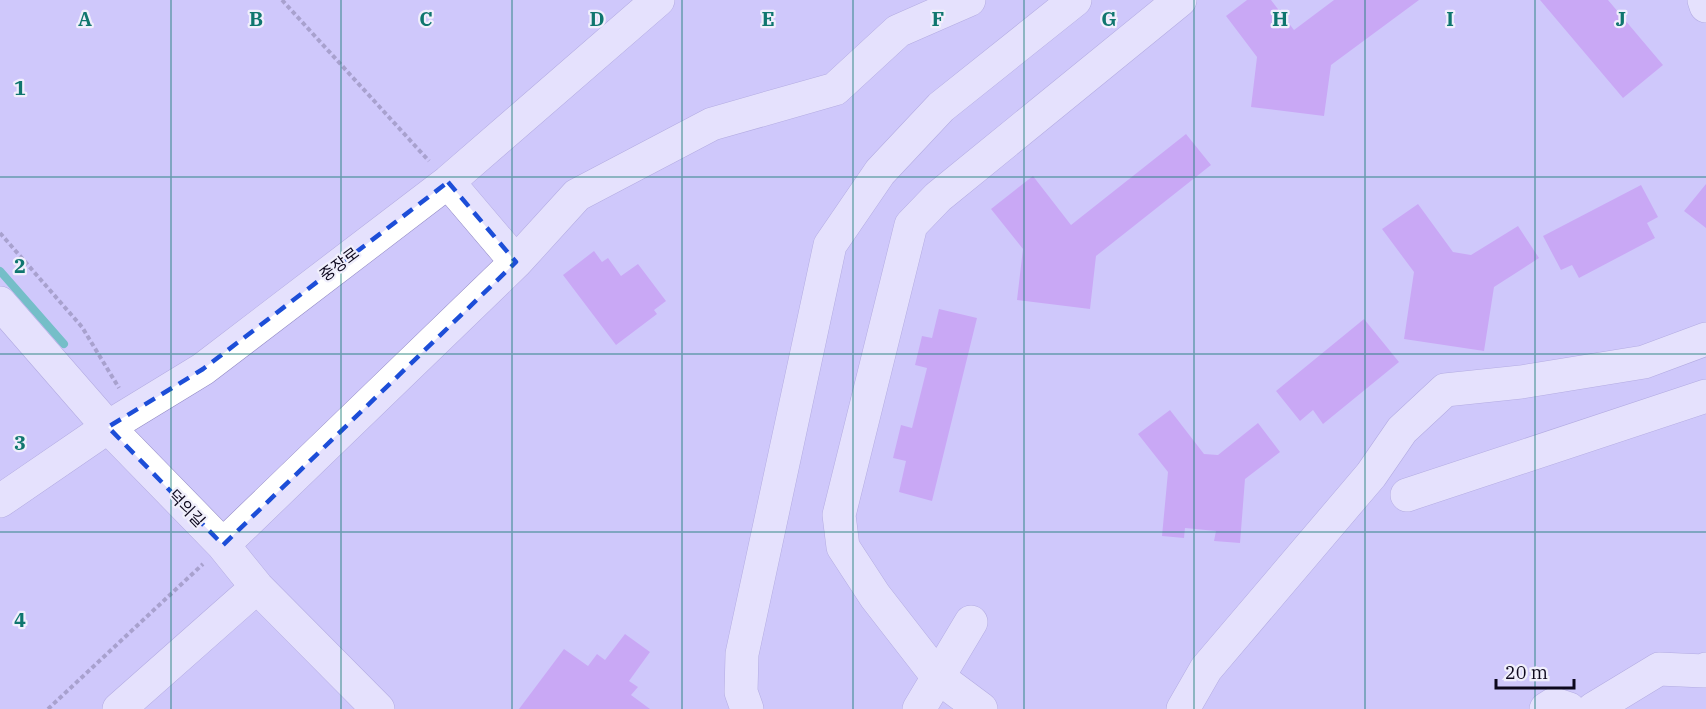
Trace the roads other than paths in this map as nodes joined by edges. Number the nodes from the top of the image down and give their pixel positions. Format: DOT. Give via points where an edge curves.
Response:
graph roads {
  1 [pos="658,0"];
  2 [pos="969,0"];
  3 [pos="1075,0"];
  4 [pos="1180,0"];
  5 [pos="1704,0"];
  6 [pos="1706,6"];
  7 [pos="448,182"];
  8 [pos="516,262"];
  9 [pos="0,303"];
  10 [pos="1706,339"];
  11 [pos="1706,396"];
  12 [pos="121,419"];
  13 [pos="1407,495"];
  14 [pos="0,501"];
  15 [pos="224,545"];
  16 [pos="257,587"];
  17 [pos="971,622"];
  18 [pos="1706,669"];
  19 [pos="938,677"];
  20 [pos="119,709"];
  21 [pos="378,709"];
  22 [pos="747,709"];
  23 [pos="919,709"];
  24 [pos="981,709"];
  25 [pos="1183,709"];
  26 [pos="1546,709"];
  27 [pos="1569,709"];
  28 [pos="1593,709"];
  1 -- 7 [label="street, 중장로"];
  2 -- 8 [label="street" via="898,31 835,89 712,124 577,195"];
  3 -- 22 [label="street" via="941,107 880,172 830,245 742,654 741,692"];
  4 -- 19 [label="street" via="938,197 911,225 839,515 843,547 875,596"];
  5 -- 6 [label="street"];
  7 -- 8 [label="street"];
  7 -- 12 [label="street, 중장로" via="203,369"];
  8 -- 15 [label="street"];
  9 -- 12 [label="street, 덕의길"];
  10 -- 25 [label="street" via="1644,362 1445,390 1402,430 1371,475 1206,669"];
  11 -- 13 [label="street"];
  12 -- 14 [label="street, 중장로"];
  12 -- 15 [label="street, 덕의길"];
  15 -- 16 [label="street, 덕의길"];
  16 -- 20 [label="street"];
  16 -- 21 [label="street, 덕의길"];
  17 -- 19 [label="street"];
  18 -- 28 [label="street" via="1659,669"];
  19 -- 23 [label="street"];
  19 -- 24 [label="street"];
  26 -- 27 [label="street" via="1554,704"];
}
